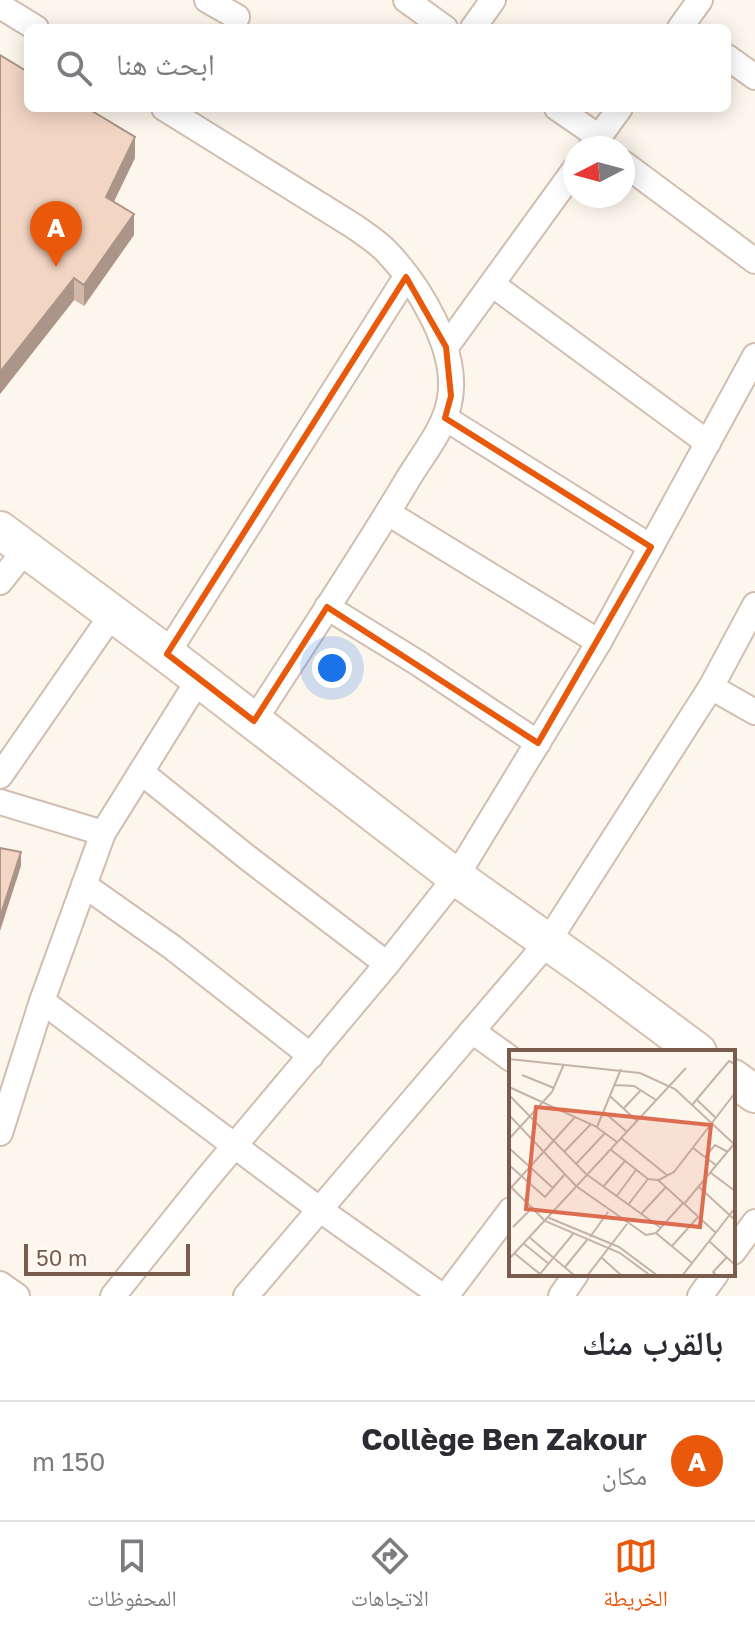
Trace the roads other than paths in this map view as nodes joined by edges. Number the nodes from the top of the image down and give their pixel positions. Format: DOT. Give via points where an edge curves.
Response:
graph roads {
  1 [pos="207,0"];
  2 [pos="406,0"];
  3 [pos="493,0"];
  4 [pos="700,0"];
  5 [pos="0,6"];
  6 [pos="238,15"];
  7 [pos="29,24"];
  8 [pos="439,24"];
  9 [pos="476,24"];
  10 [pos="685,24"];
  11 [pos="731,60"];
  12 [pos="755,77"];
  13 [pos="177,112"];
  14 [pos="561,112"];
  15 [pos="617,112"];
  16 [pos="588,136"];
  17 [pos="602,136"];
  18 [pos="635,172"];
  19 [pos="563,186"];
  20 [pos="755,261"];
  21 [pos="406,277"];
  22 [pos="492,284"];
  23 [pos="446,347"];
  24 [pos="755,356"];
  25 [pos="445,418"];
  26 [pos="708,443"];
  27 [pos="388,513"];
  28 [pos="13,540"];
  29 [pos="651,547"];
  30 [pos="0,582"];
  31 [pos="755,605"];
  32 [pos="327,607"];
  33 [pos="113,613"];
  34 [pos="599,642"];
  35 [pos="167,654"];
  36 [pos="199,679"];
  37 [pos="711,687"];
  38 [pos="755,712"];
  39 [pos="254,721"];
  40 [pos="538,743"];
  41 [pos="141,772"];
  42 [pos="0,776"];
  43 [pos="0,802"];
  44 [pos="103,833"];
  45 [pos="456,877"];
  46 [pos="84,885"];
  47 [pos="547,943"];
  48 [pos="387,964"];
  49 [pos="42,1001"];
  50 [pos="472,1031"];
  51 [pos="695,1050"];
  52 [pos="311,1056"];
  53 [pos="509,1058"];
  54 [pos="735,1079"];
  55 [pos="755,1094"];
  56 [pos="0,1133"];
  57 [pos="235,1145"];
  58 [pos="319,1209"];
  59 [pos="509,1213"];
  60 [pos="755,1222"];
  61 [pos="742,1253"];
  62 [pos="575,1276"];
  63 [pos="715,1276"];
  64 [pos="0,1284"];
  65 [pos="250,1295"];
  66 [pos="17,1296"];
  67 [pos="113,1296"];
  68 [pos="444,1296"];
  69 [pos="561,1296"];
  70 [pos="700,1296"];
  1 -- 6 [label="street"];
  2 -- 8 [label="street"];
  3 -- 9 [label="street"];
  4 -- 10 [label="street"];
  5 -- 7 [label="street"];
  11 -- 12 [label="street"];
  13 -- 21 [label="street" via="371,238"];
  14 -- 16 [label="street"];
  15 -- 17 [label="street"];
  18 -- 20 [label="street"];
  19 -- 22 [label="street"];
  21 -- 23 [label="street"];
  21 -- 35 [label="street"];
  22 -- 23 [label="street"];
  22 -- 26 [label="street"];
  23 -- 25 [label="street" via="451,396"];
  24 -- 26 [label="street"];
  25 -- 27 [label="street"];
  25 -- 29 [label="street"];
  26 -- 29 [label="street"];
  27 -- 32 [label="street"];
  27 -- 34 [label="street"];
  28 -- 30 [label="street"];
  28 -- 33 [label="street"];
  29 -- 34 [label="street"];
  31 -- 37 [label="street"];
  32 -- 39 [label="street"];
  32 -- 40 [label="street"];
  33 -- 35 [label="street"];
  33 -- 42 [label="street"];
  34 -- 40 [label="street"];
  35 -- 36 [label="street"];
  36 -- 39 [label="street"];
  36 -- 41 [label="street"];
  37 -- 38 [label="street"];
  37 -- 47 [label="street"];
  39 -- 45 [label="street"];
  40 -- 45 [label="street"];
  41 -- 44 [label="street"];
  41 -- 48 [label="street"];
  43 -- 44 [label="street"];
  44 -- 46 [label="street"];
  45 -- 47 [label="street"];
  45 -- 48 [label="street"];
  46 -- 49 [label="street"];
  46 -- 52 [label="street"];
  47 -- 50 [label="street"];
  47 -- 51 [label="street"];
  48 -- 52 [label="street"];
  49 -- 56 [label="street"];
  49 -- 57 [label="street"];
  50 -- 53 [label="street"];
  50 -- 58 [label="street"];
  52 -- 57 [label="street"];
  54 -- 55 [label="street"];
  57 -- 58 [label="street"];
  57 -- 67 [label="street"];
  58 -- 65 [label="street"];
  58 -- 68 [label="street"];
  59 -- 68 [label="street"];
  60 -- 61 [label="street"];
  62 -- 69 [label="street"];
  63 -- 70 [label="street"];
  64 -- 66 [label="street"];
}
